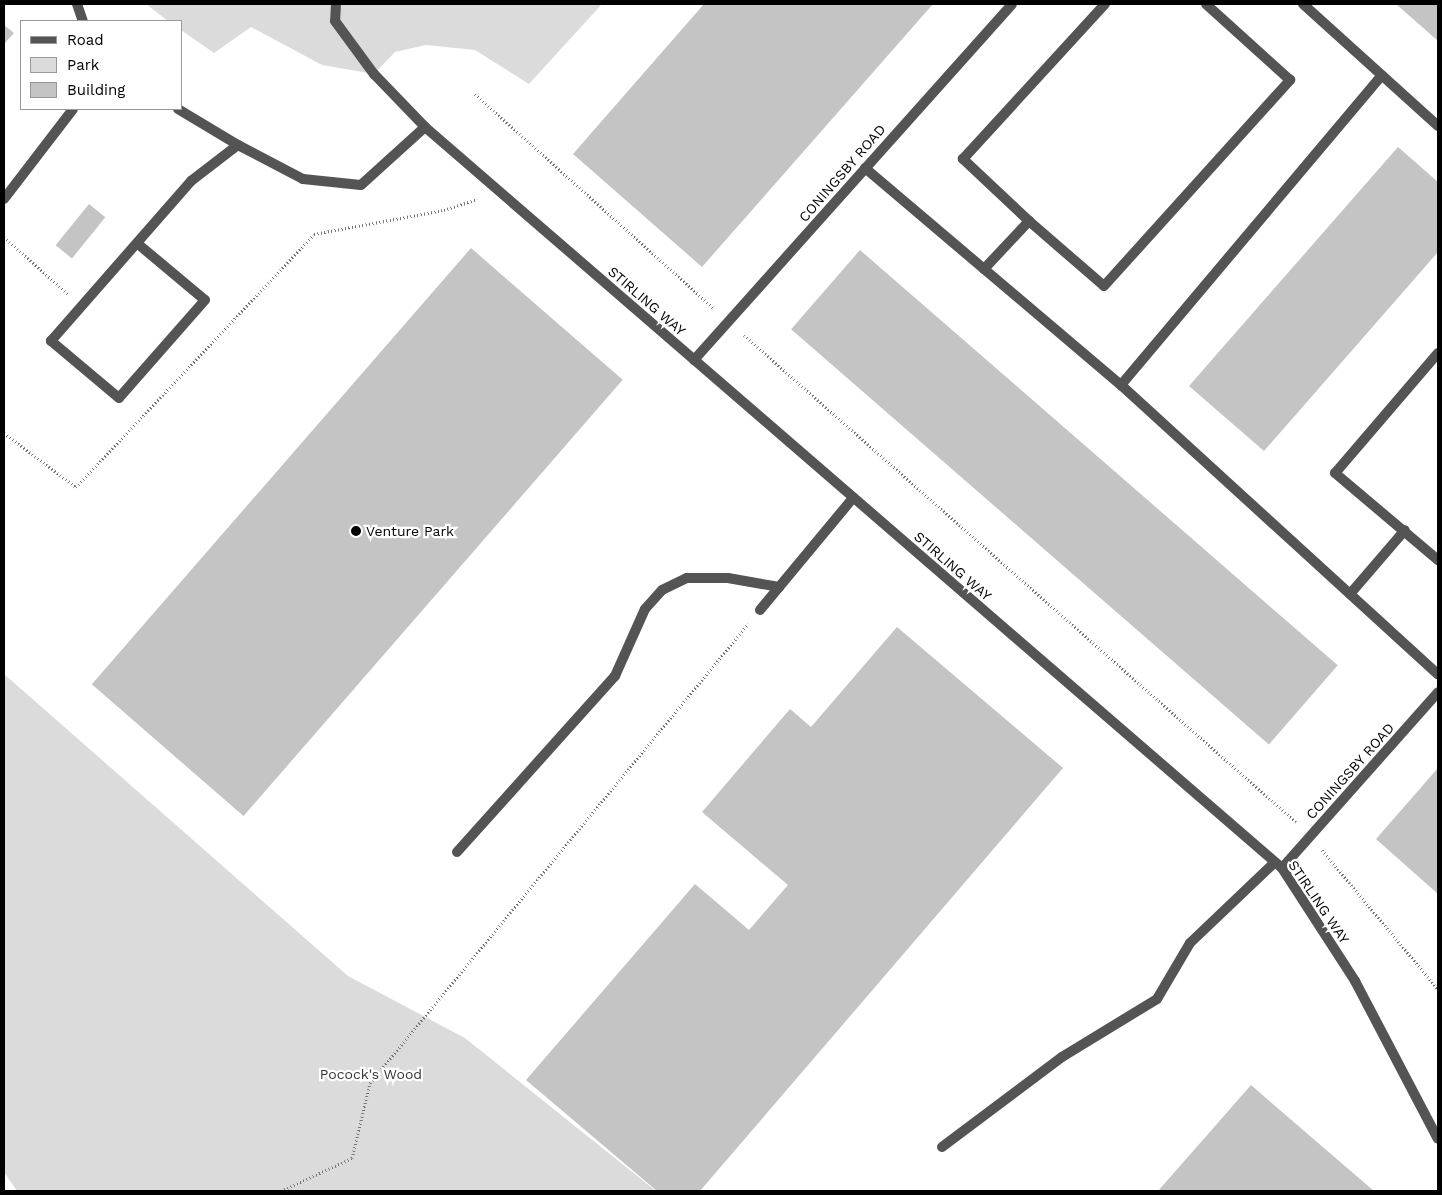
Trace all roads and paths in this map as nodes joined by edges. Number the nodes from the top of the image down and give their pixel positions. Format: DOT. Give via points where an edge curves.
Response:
graph roads {
  1 [pos="77,4"];
  2 [pos="336,4"];
  3 [pos="1012,4"];
  4 [pos="1105,4"];
  5 [pos="1206,4"];
  6 [pos="1303,4"];
  7 [pos="1217,7"];
  8 [pos="82,20"];
  9 [pos="1382,75"];
  10 [pos="475,94"];
  11 [pos="72,110"];
  12 [pos="180,110"];
  13 [pos="1438,126"];
  14 [pos="426,127"];
  15 [pos="238,146"];
  16 [pos="865,168"];
  17 [pos="500,191"];
  18 [pos="4,199"];
  19 [pos="1028,221"];
  20 [pos="4,237"];
  21 [pos="138,244"];
  22 [pos="984,269"];
  23 [pos="704,299"];
  24 [pos="81,307"];
  25 [pos="1438,353"];
  26 [pos="694,360"];
  27 [pos="777,364"];
  28 [pos="1121,385"];
  29 [pos="4,433"];
  30 [pos="853,498"];
  31 [pos="1405,530"];
  32 [pos="1438,560"];
  33 [pos="779,587"];
  34 [pos="1350,594"];
  35 [pos="760,610"];
  36 [pos="1438,674"];
  37 [pos="1438,692"];
  38 [pos="1288,813"];
  39 [pos="458,852"];
  40 [pos="1279,865"];
  41 [pos="1338,867"];
  42 [pos="1438,990"];
  43 [pos="1438,1139"];
  44 [pos="942,1147"];
  45 [pos="281,1191"];
  1 -- 8 [label="street"];
  2 -- 14 [label="street, STIRLING WAY" via="335,21 374,74"];
  3 -- 16 [label="street, CONINGSBY ROAD"];
  4 -- 19 [label="street" via="963,158"];
  5 -- 7 [label="street"];
  6 -- 9 [label="street"];
  7 -- 19 [label="street" via="1290,80 1104,286"];
  9 -- 13 [label="street"];
  9 -- 28 [label="street"];
  10 -- 23 [label="path"];
  11 -- 18 [label="street"];
  12 -- 15 [label="street"];
  14 -- 15 [label="street" via="360,185 303,180"];
  14 -- 17 [label="street, STIRLING WAY"];
  15 -- 21 [label="street" via="191,181"];
  16 -- 22 [label="street"];
  16 -- 26 [label="street, CONINGSBY ROAD"];
  17 -- 26 [label="street, STIRLING WAY"];
  17 -- 29 [label="path" via="444,210 314,234 76,487"];
  19 -- 22 [label="street"];
  20 -- 24 [label="path"];
  21 -- 24 [label="street"];
  21 -- 24 [label="street" via="205,300 119,398 51,341"];
  22 -- 28 [label="street"];
  25 -- 31 [label="street" via="1335,473"];
  26 -- 30 [label="street, STIRLING WAY"];
  27 -- 38 [label="path"];
  28 -- 34 [label="street"];
  30 -- 33 [label="street"];
  30 -- 40 [label="street, STIRLING WAY"];
  31 -- 32 [label="street"];
  31 -- 34 [label="street"];
  33 -- 35 [label="street"];
  33 -- 39 [label="street" via="728,578 687,578 662,590 645,609 615,676"];
  34 -- 36 [label="street"];
  35 -- 45 [label="path" via="370,1083 352,1158"];
  37 -- 40 [label="street, CONINGSBY ROAD"];
  40 -- 43 [label="street, STIRLING WAY" via="1355,980"];
  40 -- 44 [label="street, CONINGSBY ROAD" via="1190,943 1157,999 1062,1057"];
  41 -- 42 [label="path"];
}
